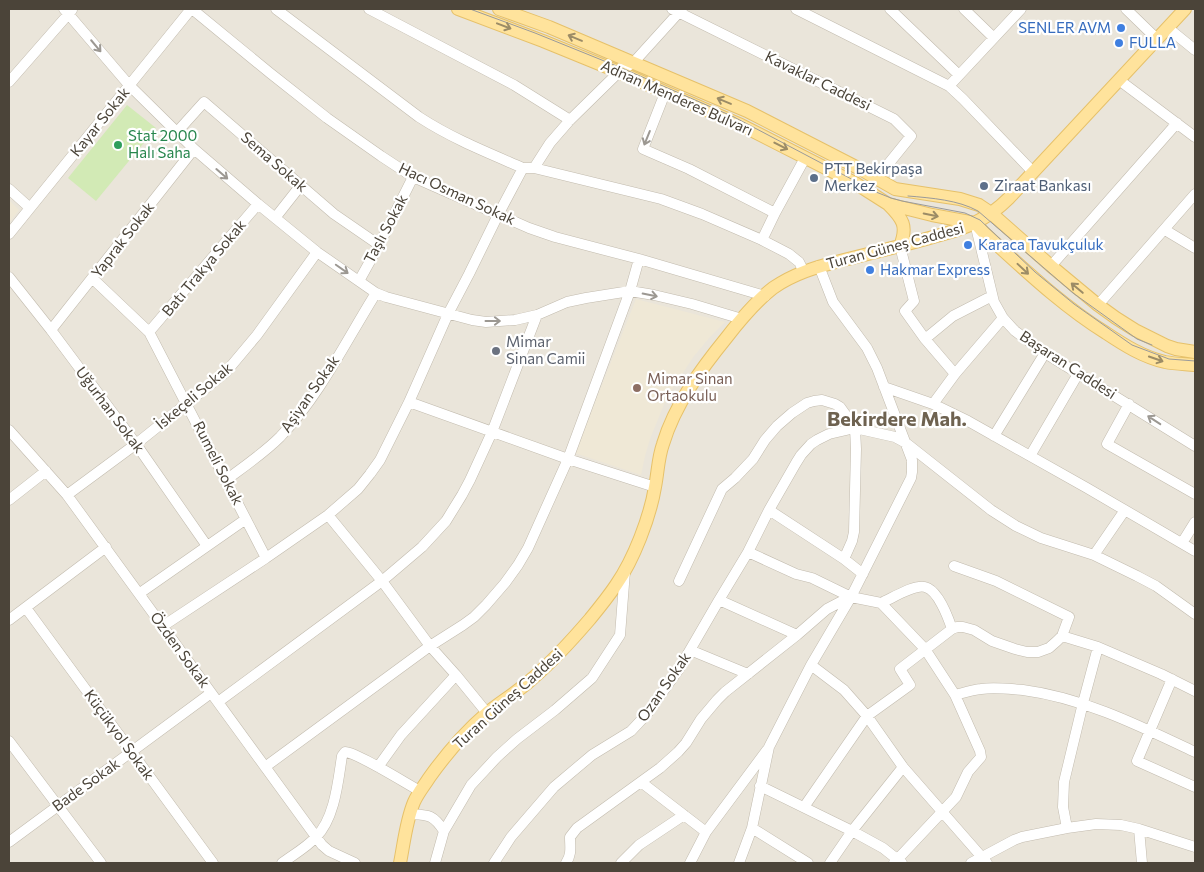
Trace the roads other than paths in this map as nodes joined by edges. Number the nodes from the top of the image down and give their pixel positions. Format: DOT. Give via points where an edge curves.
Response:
graph roads {
  1 [pos="191,9"];
  2 [pos="276,9"];
  3 [pos="369,9"];
  4 [pos="458,9"];
  5 [pos="499,9"];
  6 [pos="796,9"];
  7 [pos="890,9"];
  8 [pos="964,9"];
  9 [pos="1020,9"];
  10 [pos="1126,9"];
  11 [pos="1185,9"];
  12 [pos="68,10"];
  13 [pos="678,10"];
  14 [pos="1168,28"];
  15 [pos="994,38"];
  16 [pos="1157,39"];
  17 [pos="1195,50"];
  18 [pos="634,62"];
  19 [pos="620,72"];
  20 [pos="959,75"];
  21 [pos="1119,80"];
  22 [pos="9,82"];
  23 [pos="129,85"];
  24 [pos="948,86"];
  25 [pos="665,92"];
  26 [pos="570,120"];
  27 [pos="1178,123"];
  28 [pos="177,132"];
  29 [pos="1195,136"];
  30 [pos="194,149"];
  31 [pos="805,158"];
  32 [pos="529,168"];
  33 [pos="1033,172"];
  34 [pos="413,177"];
  35 [pos="877,178"];
  36 [pos="301,185"];
  37 [pos="9,189"];
  38 [pos="895,189"];
  39 [pos="1195,194"];
  40 [pos="258,204"];
  41 [pos="888,204"];
  42 [pos="30,208"];
  43 [pos="775,213"];
  44 [pos="991,213"];
  45 [pos="498,215"];
  46 [pos="275,218"];
  47 [pos="975,223"];
  48 [pos="1165,230"];
  49 [pos="9,234"];
  50 [pos="762,240"];
  51 [pos="379,245"];
  52 [pos="900,246"];
  53 [pos="1195,248"];
  54 [pos="317,252"];
  55 [pos="639,259"];
  56 [pos="819,266"];
  57 [pos="1051,266"];
  58 [pos="803,272"];
  59 [pos="9,277"];
  60 [pos="92,278"];
  61 [pos="359,281"];
  62 [pos="630,291"];
  63 [pos="376,293"];
  64 [pos="765,296"];
  65 [pos="992,296"];
  66 [pos="1098,305"];
  67 [pos="448,314"];
  68 [pos="536,315"];
  69 [pos="742,318"];
  70 [pos="1003,318"];
  71 [pos="51,330"];
  72 [pos="149,332"];
  73 [pos="925,339"];
  74 [pos="1195,352"];
  75 [pos="1045,353"];
  76 [pos="1195,365"];
  77 [pos="955,374"];
  78 [pos="1078,374"];
  79 [pos="884,387"];
  80 [pos="409,402"];
  81 [pos="187,404"];
  82 [pos="933,404"];
  83 [pos="1129,404"];
  84 [pos="855,428"];
  85 [pos="9,430"];
  86 [pos="492,432"];
  87 [pos="994,436"];
  88 [pos="906,443"];
  89 [pos="136,444"];
  90 [pos="1195,446"];
  91 [pos="1030,456"];
  92 [pos="568,459"];
  93 [pos="46,471"];
  94 [pos="226,480"];
  95 [pos="655,487"];
  96 [pos="1195,494"];
  97 [pos="67,495"];
  98 [pos="9,500"];
  99 [pos="769,510"];
  100 [pos="1125,510"];
  101 [pos="328,515"];
  102 [pos="246,519"];
  103 [pos="1195,522"];
  104 [pos="1182,543"];
  105 [pos="207,546"];
  106 [pos="106,547"];
  107 [pos="1195,551"];
  108 [pos="748,552"];
  109 [pos="1094,555"];
  110 [pos="266,558"];
  111 [pos="844,559"];
  112 [pos="954,566"];
  113 [pos="625,570"];
  114 [pos="863,574"];
  115 [pos="679,581"];
  116 [pos="382,582"];
  117 [pos="140,593"];
  118 [pos="851,597"];
  119 [pos="719,600"];
  120 [pos="880,603"];
  121 [pos="26,608"];
  122 [pos="1195,614"];
  123 [pos="9,620"];
  124 [pos="162,626"];
  125 [pos="952,629"];
  126 [pos="797,635"];
  127 [pos="1062,636"];
  128 [pos="430,646"];
  129 [pos="1098,647"];
  130 [pos="925,649"];
  131 [pos="690,650"];
  132 [pos="811,665"];
  133 [pos="748,674"];
  134 [pos="456,676"];
  135 [pos="1172,679"];
  136 [pos="1195,691"];
  137 [pos="211,692"];
  138 [pos="955,695"];
  139 [pos="218,702"];
  140 [pos="1083,703"];
  141 [pos="488,713"];
  142 [pos="867,716"];
  143 [pos="1150,731"];
  144 [pos="9,741"];
  145 [pos="769,747"];
  146 [pos="131,752"];
  147 [pos="1195,752"];
  148 [pos="265,767"];
  149 [pos="378,767"];
  150 [pos="903,767"];
  151 [pos="641,782"];
  152 [pos="760,786"];
  153 [pos="1195,787"];
  154 [pos="420,791"];
  155 [pos="57,806"];
  156 [pos="804,807"];
  157 [pos="941,812"];
  158 [pos="410,814"];
  159 [pos="684,814"];
  160 [pos="752,828"];
  161 [pos="1067,828"];
  162 [pos="1139,829"];
  163 [pos="444,831"];
  164 [pos="852,831"];
  165 [pos="706,832"];
  166 [pos="316,837"];
  167 [pos="9,842"];
  168 [pos="1195,847"];
  169 [pos="984,860"];
  170 [pos="898,862"];
  171 [pos="101,863"];
  172 [pos="213,863"];
  173 [pos="282,863"];
  174 [pos="355,863"];
  175 [pos="400,863"];
  176 [pos="435,863"];
  177 [pos="494,863"];
  178 [pos="566,863"];
  179 [pos="621,863"];
  180 [pos="690,863"];
  181 [pos="739,863"];
  182 [pos="808,863"];
  183 [pos="830,863"];
  184 [pos="971,863"];
  185 [pos="1142,863"];
  1 -- 23 [label="street, Kayar Sokak"];
  1 -- 34 [label="street, Hacı Osman Sokak" via="327,118"];
  2 -- 32 [label="street" via="442,131 475,148"];
  3 -- 26 [label="street" via="514,85"];
  4 -- 19 [label="main road, Adnan Menderes Bulvarı, one-way"];
  18 -- 5 [label="main road, Adnan Menderes Bulvarı, one-way"];
  6 -- 24 [label="street"];
  7 -- 20 [label="street"];
  8 -- 15 [label="street"];
  9 -- 15 [label="street"];
  10 -- 16 [label="street"];
  11 -- 14 [label="main road, Turan Güneş Caddesi"];
  12 -- 22 [label="street"];
  12 -- 23 [label="street, one-way"];
  13 -- 18 [label="street"];
  13 -- 35 [label="street, Kavaklar Caddesi" via="894,119 911,136"];
  14 -- 16 [label="main road, Turan Güneş Caddesi"];
  14 -- 17 [label="street"];
  15 -- 20 [label="street"];
  16 -- 21 [label="main road, Turan Güneş Caddesi"];
  18 -- 19 [label="street"];
  35 -- 18 [label="main road, Adnan Menderes Bulvarı, one-way" via="747,112"];
  19 -- 25 [label="main road, Adnan Menderes Bulvarı"];
  19 -- 26 [label="street"];
  20 -- 24 [label="street"];
  21 -- 27 [label="street"];
  21 -- 33 [label="main road, Turan Güneş Caddesi"];
  23 -- 28 [label="street"];
  23 -- 42 [label="street, Kayar Sokak"];
  24 -- 33 [label="street"];
  25 -- 31 [label="main road, Adnan Menderes Bulvarı, one-way"];
  25 -- 43 [label="street, one-way" via="643,149"];
  26 -- 32 [label="street"];
  27 -- 29 [label="street"];
  27 -- 57 [label="street"];
  28 -- 30 [label="street"];
  28 -- 36 [label="street, Sema Sokak" via="204,102"];
  30 -- 40 [label="street, one-way"];
  30 -- 60 [label="street, Yaprak Sokak"];
  31 -- 41 [label="main road, Adnan Menderes Bulvarı"];
  31 -- 43 [label="street"];
  32 -- 45 [label="street"];
  32 -- 50 [label="street" via="660,199"];
  33 -- 44 [label="main road, Turan Güneş Caddesi"];
  34 -- 45 [label="street, Hacı Osman Sokak"];
  34 -- 51 [label="street, Taşlı Sokak"];
  35 -- 38 [label="main road, Adnan Menderes Bulvarı"];
  36 -- 46 [label="street"];
  36 -- 51 [label="street, Sema Sokak" via="334,214"];
  37 -- 42 [label="street"];
  38 -- 41 [label="main road"];
  38 -- 44 [label="main road, Adnan Menderes Bulvarı" via="971,202"];
  39 -- 48 [label="street"];
  40 -- 46 [label="street"];
  40 -- 72 [label="street, Batı Trakya Sokak"];
  41 -- 47 [label="main road, Adnan Menderes Bulvarı, one-way"];
  41 -- 52 [label="main road" via="896,212 905,231"];
  42 -- 49 [label="street, Kayar Sokak"];
  43 -- 50 [label="street"];
  44 -- 47 [label="main road, Turan Güneş Caddesi"];
  44 -- 57 [label="main road, Adnan Menderes Bulvarı"];
  45 -- 55 [label="street, Hacı Osman Sokak" via="555,237"];
  45 -- 67 [label="street"];
  46 -- 54 [label="street"];
  47 -- 52 [label="main road, Turan Güneş Caddesi"];
  47 -- 65 [label="street, Başaran Caddesi"];
  47 -- 76 [label="main road, one-way" via="1054,296 1094,326 1135,351 1172,364"];
  48 -- 53 [label="street"];
  48 -- 66 [label="street"];
  50 -- 58 [label="street" via="795,259"];
  51 -- 61 [label="street, Taşlı Sokak"];
  52 -- 56 [label="main road, Turan Güneş Caddesi"];
  52 -- 73 [label="street" via="914,301 905,311"];
  54 -- 61 [label="street, one-way"];
  54 -- 81 [label="street, İskeçeli Sokak" via="238,360"];
  55 -- 62 [label="street"];
  55 -- 64 [label="street, Hacı Osman Sokak"];
  56 -- 58 [label="main road, Turan Güneş Caddesi"];
  56 -- 79 [label="street" via="833,302 872,357"];
  66 -- 57 [label="main road, Adnan Menderes Bulvarı, one-way"];
  58 -- 64 [label="main road, Turan Güneş Caddesi"];
  59 -- 71 [label="street, Uğurhan Sokak"];
  60 -- 71 [label="street, Yaprak Sokak"];
  60 -- 72 [label="street, Rumeli Sokak"];
  61 -- 63 [label="street"];
  62 -- 68 [label="street" via="567,302"];
  62 -- 69 [label="street, one-way"];
  62 -- 92 [label="street"];
  63 -- 67 [label="street"];
  63 -- 94 [label="street, Aşiyan Sokak" via="323,381 294,420 268,448"];
  64 -- 69 [label="main road, Turan Güneş Caddesi"];
  65 -- 70 [label="street, Başaran Caddesi"];
  65 -- 73 [label="street" via="953,316"];
  66 -- 74 [label="main road, Adnan Menderes Bulvarı" via="1160,343"];
  67 -- 68 [label="street, one-way" via="486,322"];
  67 -- 80 [label="street"];
  68 -- 86 [label="street"];
  69 -- 95 [label="main road, Turan Güneş Caddesi" via="716,350 675,412 662,446"];
  70 -- 75 [label="street, Başaran Caddesi"];
  70 -- 77 [label="street"];
  71 -- 89 [label="street, Uğurhan Sokak"];
  72 -- 81 [label="street, Rumeli Sokak"];
  73 -- 77 [label="street"];
  75 -- 78 [label="street, Başaran Caddesi"];
  75 -- 87 [label="street"];
  77 -- 82 [label="street"];
  78 -- 83 [label="street, Başaran Caddesi"];
  78 -- 91 [label="street"];
  79 -- 82 [label="street"];
  79 -- 88 [label="street"];
  80 -- 86 [label="street"];
  80 -- 101 [label="street" via="370,474"];
  81 -- 89 [label="street, İskeçeli Sokak"];
  81 -- 94 [label="street, Rumeli Sokak"];
  82 -- 87 [label="street"];
  90 -- 83 [label="street, Başaran Caddesi, one-way"];
  83 -- 96 [label="street" via="1107,444"];
  84 -- 88 [label="street" via="895,436"];
  84 -- 99 [label="street, Ozan Sokak" via="829,434 811,444 801,455"];
  84 -- 111 [label="street" via="854,532"];
  84 -- 115 [label="street" via="840,407 822,400 807,403 776,426 753,459 722,489"];
  85 -- 93 [label="street, Özden Sokak"];
  86 -- 92 [label="street"];
  86 -- 116 [label="street" via="462,496 446,521"];
  87 -- 91 [label="street"];
  88 -- 109 [label="street" via="1016,526 1041,538"];
  88 -- 114 [label="street" via="912,460 911,478"];
  89 -- 97 [label="street, İskeçeli Sokak"];
  89 -- 105 [label="street, Uğurhan Sokak"];
  91 -- 100 [label="street"];
  92 -- 95 [label="street"];
  92 -- 128 [label="street" via="528,548 514,571 474,617"];
  93 -- 97 [label="street, Özden Sokak"];
  93 -- 98 [label="street"];
  94 -- 102 [label="street, Rumeli Sokak"];
  95 -- 113 [label="main road, Turan Güneş Caddesi" via="643,530"];
  97 -- 106 [label="street, Özden Sokak"];
  99 -- 108 [label="street, Ozan Sokak"];
  99 -- 111 [label="street"];
  100 -- 104 [label="street"];
  100 -- 109 [label="street"];
  101 -- 110 [label="street"];
  101 -- 116 [label="street"];
  102 -- 105 [label="street"];
  102 -- 110 [label="street, Rumeli Sokak"];
  103 -- 104 [label="street"];
  104 -- 107 [label="street"];
  105 -- 117 [label="street"];
  106 -- 117 [label="street, Özden Sokak"];
  106 -- 121 [label="street"];
  108 -- 118 [label="street"];
  108 -- 119 [label="street, Ozan Sokak"];
  109 -- 122 [label="street" via="1156,586"];
  110 -- 124 [label="street"];
  111 -- 114 [label="street"];
  112 -- 127 [label="street" via="996,581 1069,617"];
  113 -- 141 [label="main road, Turan Güneş Caddesi" via="603,603 567,646 531,680"];
  113 -- 163 [label="street" via="620,635 592,678 517,739 477,778"];
  114 -- 118 [label="street"];
  116 -- 128 [label="street"];
  116 -- 139 [label="street"];
  117 -- 124 [label="street, Özden Sokak"];
  118 -- 120 [label="street"];
  118 -- 126 [label="street" via="827,609"];
  118 -- 132 [label="street"];
  119 -- 126 [label="street"];
  119 -- 131 [label="street, Ozan Sokak"];
  120 -- 125 [label="street" via="924,586 940,601"];
  120 -- 130 [label="street"];
  121 -- 123 [label="street"];
  121 -- 146 [label="street, Küçükyol Sokak"];
  124 -- 137 [label="street, Özden Sokak"];
  125 -- 127 [label="street" via="974,630 992,641 1027,652 1042,651"];
  125 -- 130 [label="street"];
  126 -- 133 [label="street"];
  127 -- 129 [label="street"];
  128 -- 134 [label="street"];
  128 -- 148 [label="street"];
  129 -- 135 [label="street"];
  129 -- 140 [label="street"];
  130 -- 138 [label="street"];
  130 -- 142 [label="street" via="900,669 910,685"];
  131 -- 133 [label="street"];
  131 -- 177 [label="street, Ozan Sokak" via="646,715 631,731 592,755 554,787 511,837"];
  132 -- 142 [label="street" via="844,690"];
  132 -- 145 [label="street"];
  133 -- 151 [label="street" via="717,700 678,752"];
  134 -- 141 [label="street"];
  134 -- 149 [label="street" via="401,735"];
  135 -- 136 [label="street"];
  135 -- 143 [label="street"];
  137 -- 139 [label="street, Özden Sokak"];
  137 -- 146 [label="street, Bade Sokak"];
  138 -- 140 [label="street" via="982,689 1012,689"];
  138 -- 157 [label="street" via="981,757 968,772 956,797"];
  139 -- 148 [label="street, Özden Sokak"];
  140 -- 143 [label="street"];
  140 -- 161 [label="street" via="1064,782 1063,807"];
  141 -- 154 [label="main road, Turan Güneş Caddesi" via="454,747"];
  142 -- 150 [label="street"];
  142 -- 156 [label="street"];
  143 -- 147 [label="street"];
  143 -- 153 [label="street" via="1137,761"];
  144 -- 155 [label="street"];
  145 -- 152 [label="street"];
  145 -- 165 [label="street"];
  146 -- 155 [label="street, Bade Sokak"];
  146 -- 172 [label="street, Küçükyol Sokak"];
  148 -- 166 [label="street, Özden Sokak"];
  149 -- 154 [label="street"];
  149 -- 166 [label="street" via="349,752 343,754 333,805"];
  150 -- 157 [label="street"];
  150 -- 164 [label="street"];
  151 -- 159 [label="street"];
  151 -- 178 [label="street" via="577,828 570,837 571,848"];
  152 -- 156 [label="street"];
  152 -- 160 [label="street"];
  154 -- 158 [label="main road, Turan Güneş Caddesi"];
  155 -- 167 [label="street, Bade Sokak"];
  155 -- 171 [label="street"];
  156 -- 164 [label="street"];
  157 -- 169 [label="street"];
  157 -- 170 [label="street"];
  158 -- 163 [label="street" via="429,815"];
  158 -- 175 [label="main road, Turan Güneş Caddesi"];
  159 -- 165 [label="street"];
  159 -- 179 [label="street" via="639,845"];
  160 -- 181 [label="street"];
  160 -- 182 [label="street"];
  161 -- 162 [label="street" via="1102,824"];
  161 -- 169 [label="street" via="1014,840"];
  162 -- 168 [label="street"];
  162 -- 185 [label="street"];
  163 -- 176 [label="street"];
  164 -- 170 [label="street" via="883,848"];
  164 -- 183 [label="street"];
  165 -- 180 [label="street"];
  166 -- 173 [label="street"];
  166 -- 174 [label="street, Özden Sokak" via="329,851"];
  169 -- 184 [label="street"];
}
